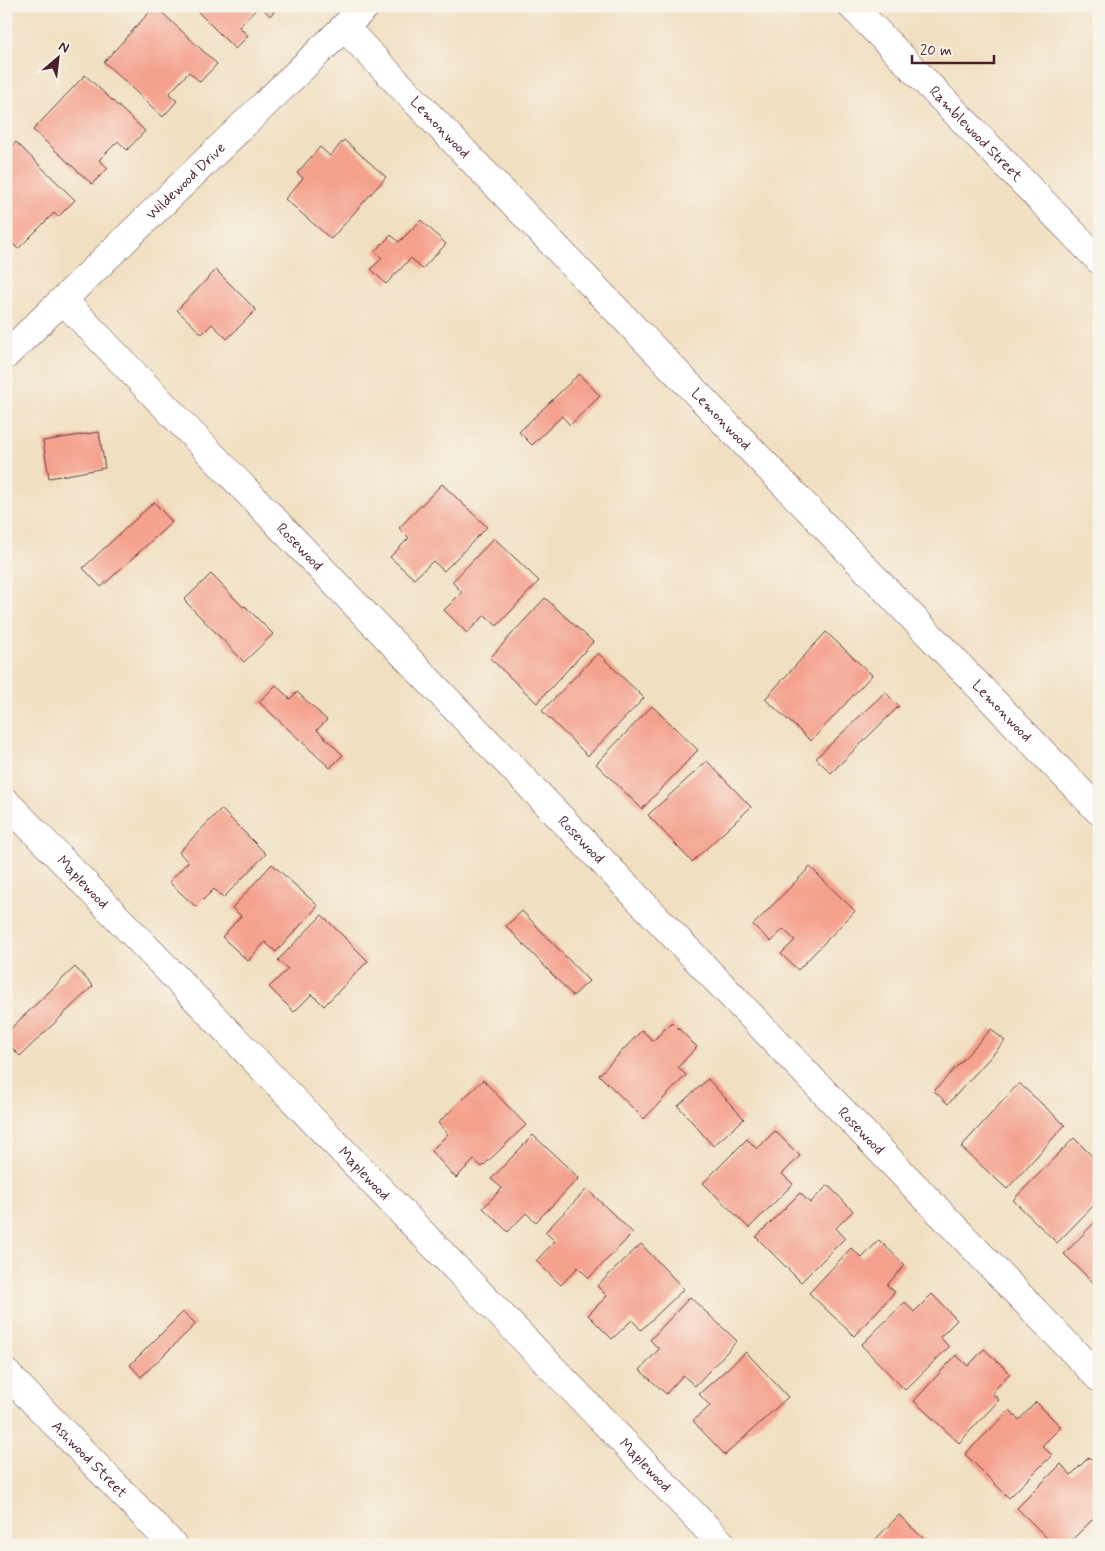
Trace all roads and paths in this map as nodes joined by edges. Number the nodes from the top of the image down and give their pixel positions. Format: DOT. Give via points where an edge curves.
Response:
graph roads {
  1 [pos="366,6"];
  2 [pos="852,6"];
  3 [pos="344,27"];
  4 [pos="1099,260"];
  5 [pos="63,300"];
  6 [pos="6,355"];
  7 [pos="6,802"];
  8 [pos="1099,811"];
  9 [pos="6,1373"];
  10 [pos="1099,1378"];
  11 [pos="173,1545"];
  12 [pos="723,1545"];
  1 -- 3 [label="street, Wildewood Drive"];
  2 -- 4 [label="street, Ramblewood Street"];
  3 -- 5 [label="street, Wildewood Drive"];
  3 -- 8 [label="street, Lemonwood"];
  5 -- 6 [label="street, Wildewood Drive"];
  5 -- 10 [label="street, Rosewood"];
  7 -- 12 [label="street, Maplewood"];
  9 -- 11 [label="street, Ashwood Street"];
}
